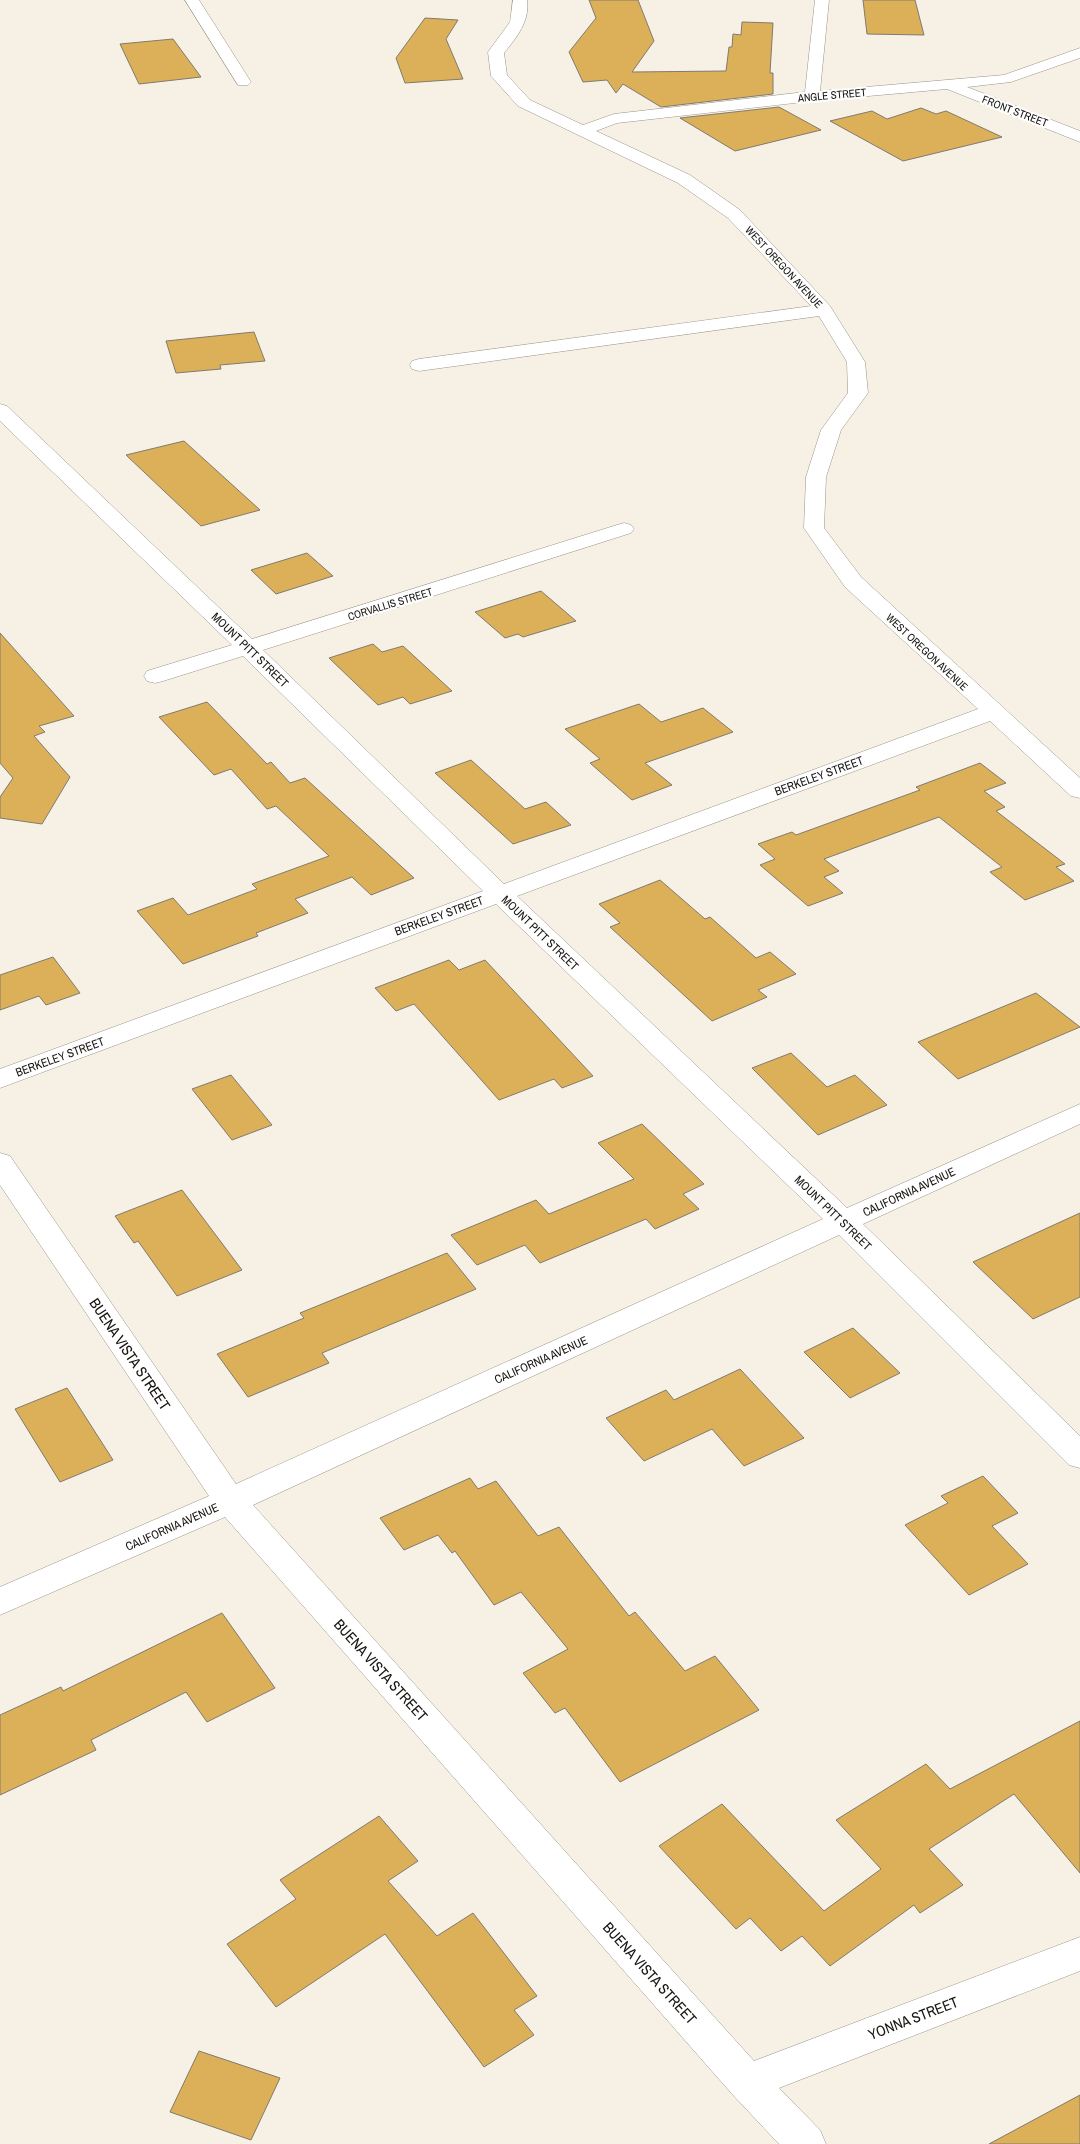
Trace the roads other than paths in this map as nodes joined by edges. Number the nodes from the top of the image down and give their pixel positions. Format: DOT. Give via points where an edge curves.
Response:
graph roads {
  1 [pos="192,0"];
  2 [pos="520,0"];
  3 [pos="822,0"];
  4 [pos="1080,53"];
  5 [pos="243,82"];
  6 [pos="949,86"];
  7 [pos="812,96"];
  8 [pos="582,130"];
  9 [pos="1080,137"];
  10 [pos="824,310"];
  11 [pos="418,365"];
  12 [pos="0,410"];
  13 [pos="624,528"];
  14 [pos="248,648"];
  15 [pos="155,676"];
  16 [pos="992,712"];
  17 [pos="1080,791"];
  18 [pos="499,894"];
  19 [pos="0,1079"];
  20 [pos="1080,1113"];
  21 [pos="0,1163"];
  22 [pos="844,1222"];
  23 [pos="1080,1456"];
  24 [pos="230,1501"];
  25 [pos="0,1602"];
  26 [pos="1080,1954"];
  27 [pos="746,2082"];
  28 [pos="806,2144"];
  1 -- 5 [label="street"];
  2 -- 8 [label="street, WEST OREGON AVENUE" via="516,29 496,52 499,76 524,103"];
  3 -- 7 [label="street"];
  4 -- 6 [label="street, ANGLE STREET" via="1006,79"];
  6 -- 7 [label="street, ANGLE STREET"];
  6 -- 9 [label="street, FRONT STREET"];
  7 -- 8 [label="street, ANGLE STREET" via="614,120"];
  8 -- 10 [label="street, WEST OREGON AVENUE" via="684,179 734,214"];
  10 -- 11 [label="street"];
  10 -- 16 [label="street, WEST OREGON AVENUE" via="856,362 858,393 831,430 816,477 814,528 853,582"];
  12 -- 14 [label="street, MOUNT PITT STREET"];
  13 -- 14 [label="street, CORVALLIS STREET"];
  14 -- 15 [label="street, CORVALLIS STREET"];
  14 -- 18 [label="street, MOUNT PITT STREET"];
  16 -- 17 [label="street, WEST OREGON AVENUE"];
  16 -- 18 [label="street, BERKELEY STREET"];
  18 -- 19 [label="street, BERKELEY STREET"];
  18 -- 22 [label="street, MOUNT PITT STREET"];
  20 -- 22 [label="street, CALIFORNIA AVENUE"];
  21 -- 24 [label="street, BUENA VISTA STREET"];
  22 -- 23 [label="street, MOUNT PITT STREET"];
  22 -- 24 [label="street, CALIFORNIA AVENUE"];
  24 -- 25 [label="street, CALIFORNIA AVENUE"];
  24 -- 27 [label="street, BUENA VISTA STREET"];
  26 -- 27 [label="street, YONNA STREET"];
  27 -- 28 [label="street, BUENA VISTA STREET"];
}
